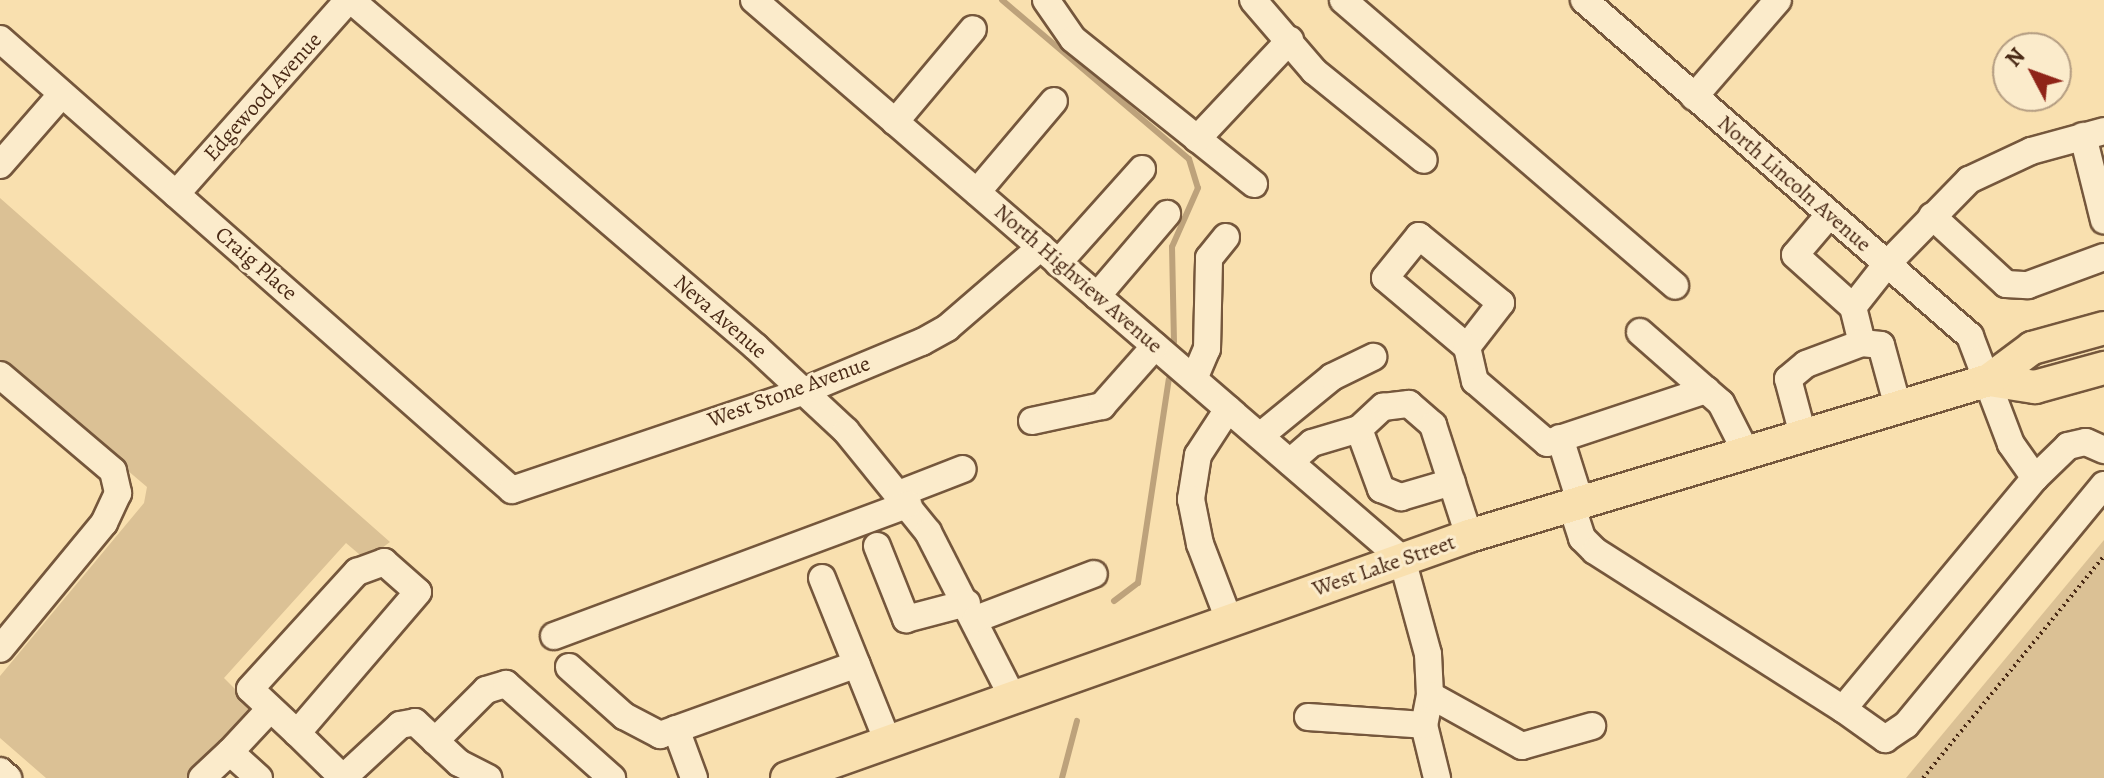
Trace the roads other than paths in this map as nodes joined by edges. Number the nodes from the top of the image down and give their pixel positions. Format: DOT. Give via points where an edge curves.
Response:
graph roads {
  1 [pos="349,0"];
  2 [pos="754,0"];
  3 [pos="1046,0"];
  4 [pos="1253,0"];
  5 [pos="1343,0"];
  6 [pos="1584,0"];
  7 [pos="1778,0"];
  8 [pos="973,29"];
  9 [pos="0,39"];
  10 [pos="1290,40"];
  11 [pos="62,94"];
  12 [pos="1694,97"];
  13 [pos="1054,101"];
  14 [pos="895,122"];
  15 [pos="2093,134"];
  16 [pos="1197,139"];
  17 [pos="1424,160"];
  18 [pos="0,165"];
  19 [pos="1142,169"];
  20 [pos="1254,184"];
  21 [pos="977,192"];
  22 [pos="176,194"];
  23 [pos="1167,214"];
  24 [pos="1829,215"];
  25 [pos="1932,216"];
  26 [pos="2104,220"];
  27 [pos="1226,237"];
  28 [pos="1050,255"];
  29 [pos="2104,257"];
  30 [pos="1886,265"];
  31 [pos="1675,286"];
  32 [pos="1097,296"];
  33 [pos="1853,307"];
  34 [pos="2104,328"];
  35 [pos="1640,332"];
  36 [pos="1862,343"];
  37 [pos="1155,346"];
  38 [pos="1467,347"];
  39 [pos="1373,357"];
  40 [pos="2104,368"];
  41 [pos="0,375"];
  42 [pos="1194,379"];
  43 [pos="1989,380"];
  44 [pos="1706,390"];
  45 [pos="804,391"];
  46 [pos="1898,407"];
  47 [pos="1228,409"];
  48 [pos="1032,421"];
  49 [pos="1359,429"];
  50 [pos="1803,435"];
  51 [pos="1260,436"];
  52 [pos="1560,438"];
  53 [pos="2104,450"];
  54 [pos="1746,452"];
  55 [pos="1290,462"];
  56 [pos="963,469"];
  57 [pos="2035,478"];
  58 [pos="1452,482"];
  59 [pos="2104,485"];
  60 [pos="512,490"];
  61 [pos="905,498"];
  62 [pos="1576,502"];
  63 [pos="1469,536"];
  64 [pos="877,546"];
  65 [pos="1402,559"];
  66 [pos="1094,574"];
  67 [pos="822,578"];
  68 [pos="971,611"];
  69 [pos="1229,620"];
  70 [pos="554,636"];
  71 [pos="0,649"];
  72 [pos="857,664"];
  73 [pos="569,667"];
  74 [pos="1430,695"];
  75 [pos="1013,698"];
  76 [pos="270,709"];
  77 [pos="1843,709"];
  78 [pos="1308,717"];
  79 [pos="1424,725"];
  80 [pos="1592,726"];
  81 [pos="676,729"];
  82 [pos="297,733"];
  83 [pos="435,741"];
  84 [pos="888,742"];
  85 [pos="245,769"];
  86 [pos="0,771"];
  87 [pos="452,771"];
  88 [pos="8,778"];
  89 [pos="202,778"];
  90 [pos="343,778"];
  91 [pos="488,778"];
  92 [pos="612,778"];
  93 [pos="694,778"];
  94 [pos="787,778"];
  95 [pos="1437,778"];
  1 -- 22 [label="street, Edgewood Avenue"];
  1 -- 45 [label="street, Neva Avenue"];
  2 -- 14 [label="street, North Highview Avenue"];
  3 -- 16 [label="street" via="1073,39"];
  4 -- 10 [label="street"];
  5 -- 31 [label="street"];
  6 -- 12 [label="street, North Lincoln Avenue"];
  7 -- 12 [label="street"];
  8 -- 14 [label="street"];
  9 -- 11 [label="street, Craig Place"];
  10 -- 16 [label="street"];
  10 -- 17 [label="street" via="1314,71"];
  11 -- 18 [label="street"];
  11 -- 22 [label="street, Craig Place"];
  12 -- 24 [label="street, North Lincoln Avenue"];
  13 -- 21 [label="street"];
  14 -- 21 [label="street, North Highview Avenue"];
  15 -- 25 [label="street" via="2031,151 1969,180"];
  15 -- 26 [label="street"];
  16 -- 20 [label="street"];
  19 -- 28 [label="street, West Stone Avenue"];
  21 -- 28 [label="street, North Highview Avenue"];
  22 -- 60 [label="street, Craig Place"];
  23 -- 32 [label="street"];
  24 -- 30 [label="street, North Lincoln Avenue"];
  24 -- 33 [label="street" via="1795,255"];
  25 -- 29 [label="street" via="2006,284 2028,285"];
  25 -- 30 [label="street"];
  27 -- 42 [label="street" via="1209,258 1207,349"];
  28 -- 32 [label="street, North Highview Avenue"];
  28 -- 45 [label="street, West Stone Avenue" via="947,328"];
  30 -- 33 [label="street"];
  30 -- 43 [label="street, North Lincoln Avenue" via="1970,336"];
  32 -- 37 [label="street, North Highview Avenue"];
  33 -- 36 [label="street"];
  34 -- 43 [label="main road, West Lake Street" via="2032,348"];
  35 -- 44 [label="street"];
  36 -- 46 [label="street" via="1881,345"];
  36 -- 50 [label="street" via="1806,364 1788,379"];
  37 -- 42 [label="street, North Highview Avenue"];
  37 -- 48 [label="street" via="1102,406"];
  38 -- 52 [label="street" via="1475,381 1547,443"];
  39 -- 51 [label="street" via="1323,383"];
  40 -- 43 [label="main road, West Lake Street" via="2035,387"];
  41 -- 71 [label="street" via="113,471 118,493 104,523"];
  42 -- 47 [label="street, North Highview Avenue"];
  43 -- 46 [label="main road, West Lake Street"];
  43 -- 57 [label="street, North Lincoln Avenue" via="2011,444"];
  44 -- 52 [label="street"];
  44 -- 54 [label="street" via="1721,403"];
  45 -- 60 [label="street, West Stone Avenue"];
  45 -- 61 [label="street, Neva Avenue"];
  46 -- 50 [label="main road, West Lake Street"];
  47 -- 51 [label="street, North Highview Avenue"];
  47 -- 69 [label="street" via="1198,455 1191,499 1200,544"];
  49 -- 55 [label="street" via="1312,443"];
  49 -- 58 [label="street" via="1381,489 1401,497"];
  49 -- 58 [label="street" via="1383,407 1398,403 1417,408 1433,425"];
  50 -- 54 [label="main road, West Lake Street"];
  51 -- 55 [label="street, North Highview Avenue"];
  52 -- 62 [label="street"];
  53 -- 57 [label="street" via="2086,442 2068,446"];
  54 -- 62 [label="main road, West Lake Street"];
  55 -- 65 [label="street, North Highview Avenue"];
  56 -- 61 [label="street"];
  57 -- 77 [label="street"];
  58 -- 63 [label="street"];
  59 -- 77 [label="street" via="1906,725 1885,739"];
  61 -- 68 [label="street, Neva Avenue"];
  61 -- 70 [label="street"];
  62 -- 63 [label="main road, West Lake Street"];
  62 -- 77 [label="street" via="1582,538 1595,551"];
  63 -- 65 [label="main road, West Lake Street"];
  64 -- 68 [label="street" via="906,619"];
  65 -- 69 [label="main road, West Lake Street"];
  65 -- 74 [label="street" via="1428,654"];
  66 -- 68 [label="street"];
  67 -- 72 [label="street"];
  68 -- 75 [label="street, Neva Avenue"];
  69 -- 75 [label="main road, West Lake Street"];
  72 -- 81 [label="street"];
  72 -- 84 [label="street"];
  73 -- 81 [label="street" via="624,716 660,735"];
  74 -- 79 [label="street"];
  74 -- 80 [label="street" via="1522,746"];
  75 -- 84 [label="main road, West Lake Street"];
  76 -- 82 [label="street"];
  76 -- 82 [label="street" via="250,689 357,572 384,562 418,592"];
  76 -- 85 [label="street"];
  78 -- 79 [label="street"];
  79 -- 95 [label="street"];
  81 -- 93 [label="street"];
  82 -- 90 [label="street"];
  83 -- 87 [label="street"];
  83 -- 90 [label="street" via="415,722 400,725"];
  83 -- 92 [label="street" via="486,690 506,684"];
  84 -- 94 [label="main road, West Lake Street"];
  85 -- 89 [label="street"];
  86 -- 88 [label="street"];
  87 -- 91 [label="street"];
}
